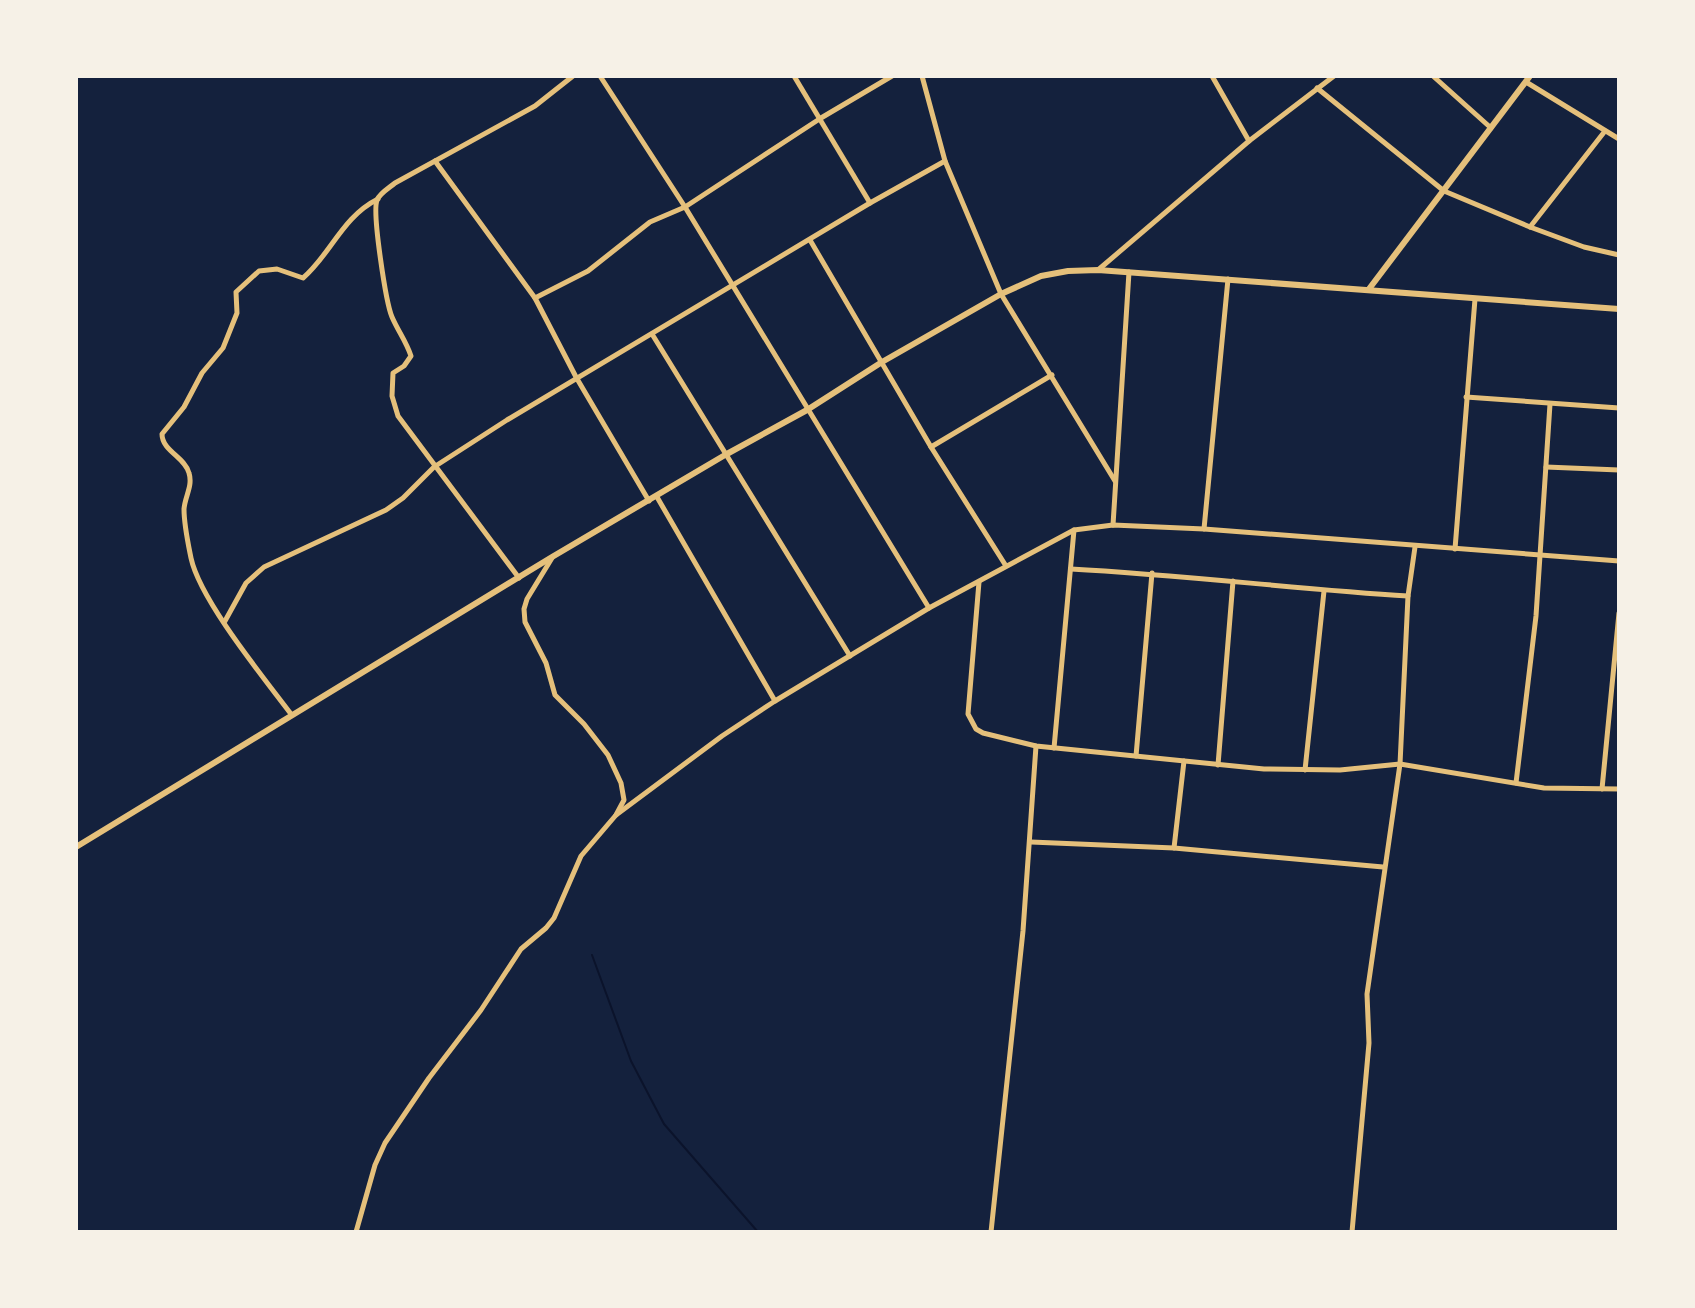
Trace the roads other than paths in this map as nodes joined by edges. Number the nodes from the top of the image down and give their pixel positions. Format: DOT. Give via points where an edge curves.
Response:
graph roads {
  1 [pos="573,76"];
  2 [pos="600,76"];
  3 [pos="794,76"];
  4 [pos="892,76"];
  5 [pos="922,76"];
  6 [pos="1212,76"];
  7 [pos="1334,76"];
  8 [pos="1433,76"];
  9 [pos="1528,79"];
  10 [pos="1317,88"];
  11 [pos="821,118"];
  12 [pos="1491,128"];
  13 [pos="1605,131"];
  14 [pos="1619,139"];
  15 [pos="1249,141"];
  16 [pos="435,161"];
  17 [pos="945,161"];
  18 [pos="1444,191"];
  19 [pos="378,199"];
  20 [pos="870,203"];
  21 [pos="685,207"];
  22 [pos="1530,227"];
  23 [pos="810,240"];
  24 [pos="1619,255"];
  25 [pos="1098,270"];
  26 [pos="1129,272"];
  27 [pos="1228,279"];
  28 [pos="732,287"];
  29 [pos="1369,289"];
  30 [pos="1001,294"];
  31 [pos="535,298"];
  32 [pos="1475,299"];
  33 [pos="1619,309"];
  34 [pos="652,334"];
  35 [pos="882,362"];
  36 [pos="1052,375"];
  37 [pos="576,377"];
  38 [pos="1466,397"];
  39 [pos="1550,404"];
  40 [pos="1619,408"];
  41 [pos="807,410"];
  42 [pos="931,447"];
  43 [pos="725,455"];
  44 [pos="434,467"];
  45 [pos="1546,467"];
  46 [pos="1619,470"];
  47 [pos="1115,481"];
  48 [pos="657,497"];
  49 [pos="649,502"];
  50 [pos="1113,525"];
  51 [pos="1204,529"];
  52 [pos="1074,530"];
  53 [pos="1415,547"];
  54 [pos="1455,549"];
  55 [pos="1541,554"];
  56 [pos="552,557"];
  57 [pos="1619,561"];
  58 [pos="1006,566"];
  59 [pos="1071,569"];
  60 [pos="1152,573"];
  61 [pos="519,578"];
  62 [pos="979,581"];
  63 [pos="1233,581"];
  64 [pos="1324,591"];
  65 [pos="1408,596"];
  66 [pos="929,608"];
  67 [pos="1619,613"];
  68 [pos="225,621"];
  69 [pos="850,656"];
  70 [pos="775,701"];
  71 [pos="291,714"];
  72 [pos="1036,746"];
  73 [pos="1054,748"];
  74 [pos="1136,756"];
  75 [pos="1184,761"];
  76 [pos="1400,764"];
  77 [pos="1218,765"];
  78 [pos="1305,770"];
  79 [pos="1516,783"];
  80 [pos="1602,789"];
  81 [pos="1619,789"];
  82 [pos="616,815"];
  83 [pos="1031,842"];
  84 [pos="76,847"];
  85 [pos="1174,848"];
  86 [pos="1383,867"];
  87 [pos="356,1232"];
  88 [pos="991,1232"];
  89 [pos="1352,1232"];
  1 -- 16 [label="street" via="535,106"];
  2 -- 21 [label="street"];
  3 -- 11 [label="street"];
  4 -- 11 [label="street"];
  5 -- 17 [label="street"];
  6 -- 15 [label="street"];
  7 -- 10 [label="street"];
  8 -- 12 [label="street"];
  9 -- 12 [label="street"];
  9 -- 13 [label="street"];
  10 -- 15 [label="street"];
  10 -- 18 [label="street"];
  11 -- 20 [label="street"];
  11 -- 21 [label="street"];
  12 -- 18 [label="street"];
  13 -- 14 [label="street"];
  13 -- 22 [label="street"];
  15 -- 25 [label="street"];
  16 -- 19 [label="street"];
  16 -- 31 [label="street"];
  17 -- 20 [label="street"];
  17 -- 30 [label="street"];
  18 -- 22 [label="street"];
  18 -- 29 [label="street"];
  19 -- 44 [label="street" via="378,234 392,317 411,356 393,373 393,405"];
  19 -- 68 [label="street" via="353,216 303,278 277,269 259,271 236,292 237,313 223,348 162,434 189,471 184,510 191,557"];
  20 -- 23 [label="street"];
  21 -- 28 [label="street"];
  21 -- 31 [label="street" via="650,222 588,271"];
  22 -- 24 [label="street"];
  23 -- 28 [label="street"];
  23 -- 35 [label="street"];
  25 -- 26 [label="street"];
  25 -- 30 [label="street" via="1041,276"];
  26 -- 27 [label="street"];
  26 -- 47 [label="street"];
  27 -- 29 [label="street"];
  27 -- 51 [label="street"];
  28 -- 34 [label="street"];
  28 -- 41 [label="street"];
  29 -- 32 [label="street"];
  30 -- 35 [label="street"];
  30 -- 36 [label="street"];
  31 -- 37 [label="street"];
  32 -- 33 [label="street"];
  32 -- 38 [label="street"];
  34 -- 37 [label="street"];
  34 -- 43 [label="street"];
  35 -- 41 [label="street"];
  35 -- 42 [label="street"];
  36 -- 42 [label="street"];
  36 -- 47 [label="street"];
  37 -- 44 [label="street"];
  37 -- 49 [label="street"];
  38 -- 39 [label="street"];
  38 -- 54 [label="street"];
  39 -- 40 [label="street"];
  39 -- 45 [label="street"];
  41 -- 43 [label="street"];
  41 -- 66 [label="street"];
  42 -- 58 [label="street"];
  43 -- 48 [label="street"];
  43 -- 69 [label="street"];
  44 -- 61 [label="street"];
  44 -- 68 [label="street" via="386,510 264,567 246,583"];
  45 -- 46 [label="street"];
  45 -- 55 [label="street"];
  47 -- 50 [label="street"];
  48 -- 49 [label="street"];
  48 -- 70 [label="street"];
  49 -- 56 [label="street"];
  50 -- 51 [label="street"];
  50 -- 52 [label="street"];
  51 -- 53 [label="street"];
  52 -- 58 [label="street"];
  52 -- 59 [label="street"];
  53 -- 54 [label="street"];
  53 -- 65 [label="street"];
  54 -- 55 [label="street"];
  55 -- 57 [label="street"];
  55 -- 79 [label="street"];
  56 -- 61 [label="street"];
  56 -- 82 [label="street" via="527,599 524,619 555,695 615,768 624,793"];
  58 -- 62 [label="street"];
  59 -- 60 [label="street"];
  59 -- 73 [label="street"];
  60 -- 63 [label="street"];
  60 -- 74 [label="street"];
  61 -- 71 [label="street"];
  62 -- 66 [label="street"];
  62 -- 72 [label="street" via="968,714 976,729 991,737"];
  63 -- 64 [label="street"];
  63 -- 77 [label="street"];
  64 -- 65 [label="street"];
  64 -- 78 [label="street"];
  65 -- 76 [label="street"];
  66 -- 69 [label="street"];
  67 -- 80 [label="street"];
  68 -- 71 [label="street"];
  69 -- 70 [label="street"];
  70 -- 82 [label="street"];
  71 -- 84 [label="street"];
  72 -- 73 [label="street"];
  72 -- 83 [label="street"];
  73 -- 74 [label="street"];
  74 -- 75 [label="street"];
  75 -- 77 [label="street"];
  75 -- 85 [label="street"];
  76 -- 78 [label="street"];
  76 -- 79 [label="street"];
  76 -- 86 [label="street"];
  77 -- 78 [label="street"];
  79 -- 80 [label="street"];
  80 -- 81 [label="street"];
  82 -- 87 [label="street" via="581,856 554,918 521,949 385,1143"];
  83 -- 85 [label="street"];
  83 -- 88 [label="street"];
  85 -- 86 [label="street"];
  86 -- 89 [label="street" via="1367,994 1369,1043"];
}
